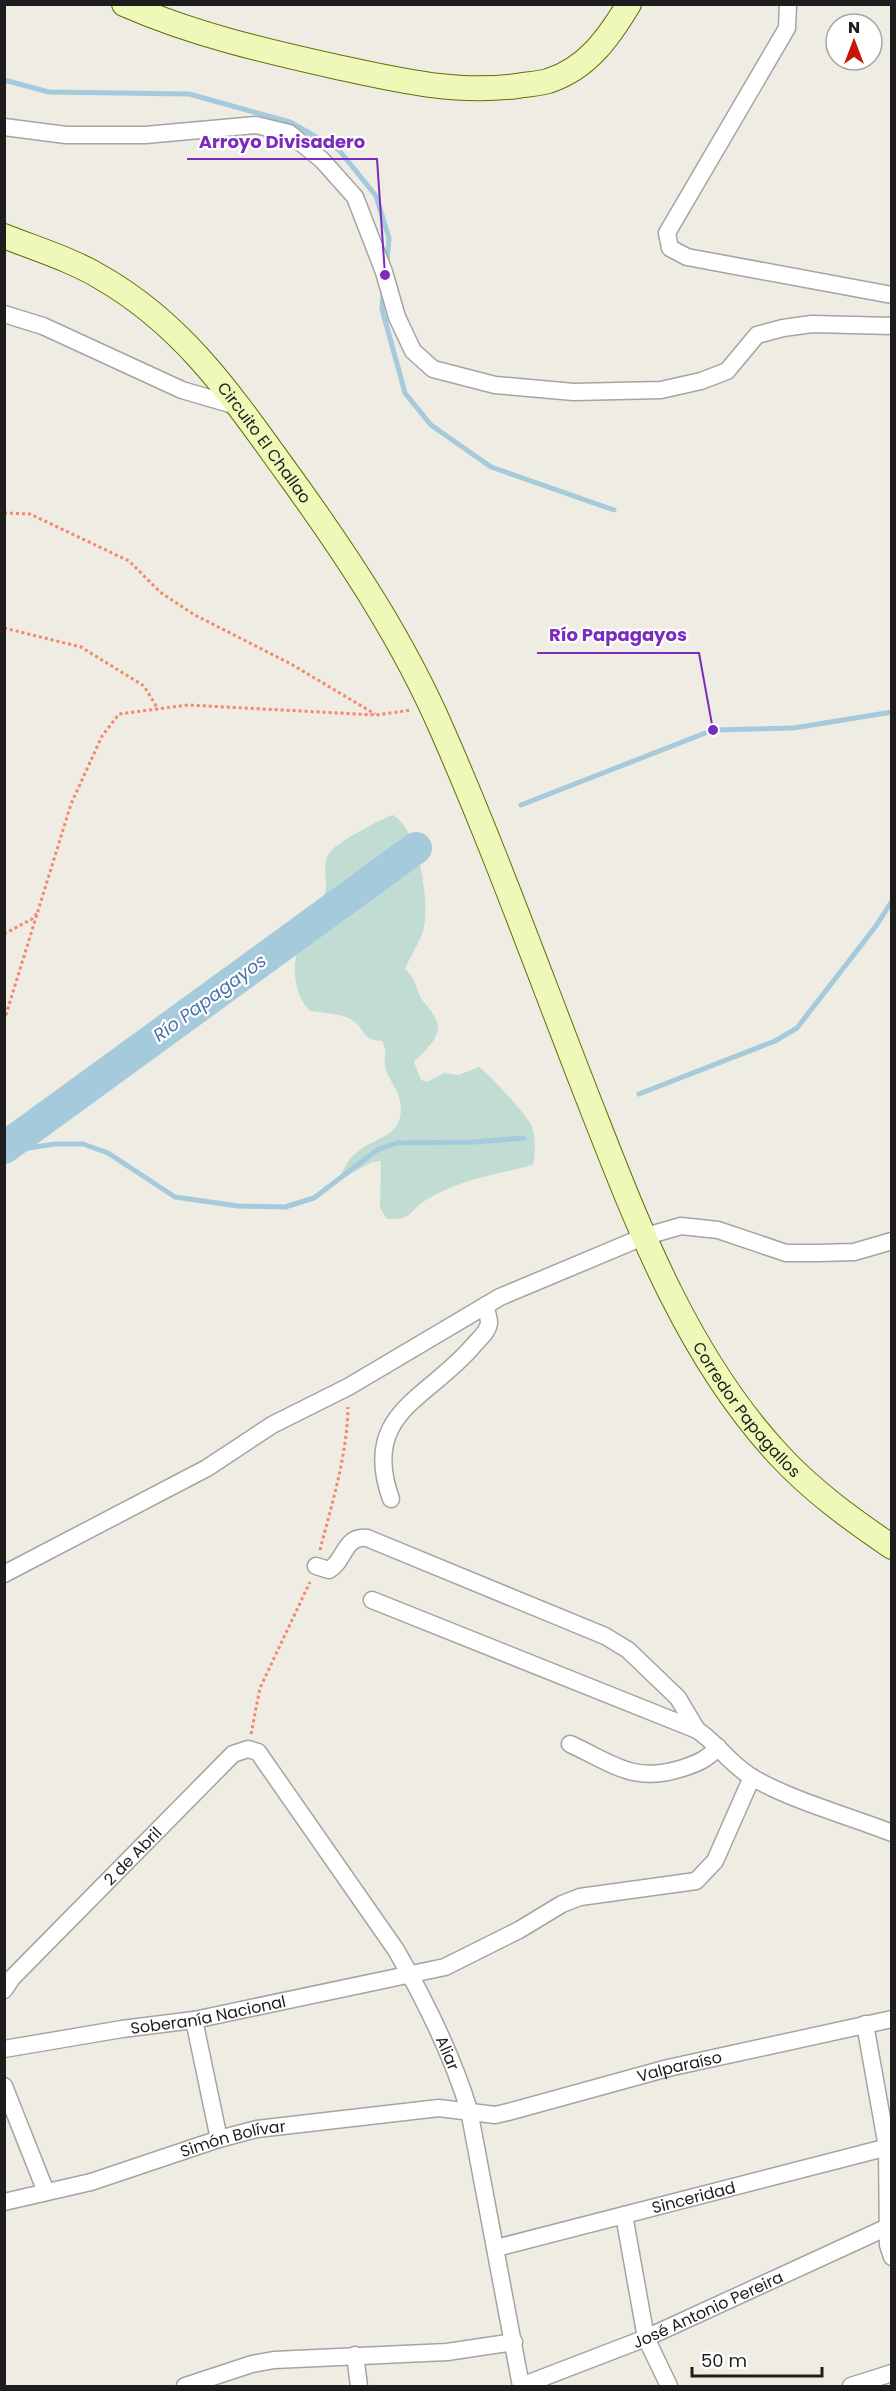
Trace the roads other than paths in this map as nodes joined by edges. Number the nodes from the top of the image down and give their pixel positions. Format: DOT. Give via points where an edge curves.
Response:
graph roads {
  1 [pos="124,4"];
  2 [pos="629,4"];
  3 [pos="788,4"];
  4 [pos="4,127"];
  5 [pos="4,236"];
  6 [pos="891,295"];
  7 [pos="4,314"];
  8 [pos="891,326"];
  9 [pos="240,407"];
  10 [pos="444,733"];
  11 [pos="643,1237"];
  12 [pos="891,1242"];
  13 [pos="486,1305"];
  14 [pos="392,1499"];
  15 [pos="891,1548"];
  16 [pos="316,1566"];
  17 [pos="4,1574"];
  18 [pos="372,1600"];
  19 [pos="698,1730"];
  20 [pos="570,1744"];
  21 [pos="718,1747"];
  22 [pos="269,1764"];
  23 [pos="752,1777"];
  24 [pos="891,1833"];
  25 [pos="411,1975"];
  26 [pos="4,1990"];
  27 [pos="891,2019"];
  28 [pos="194,2020"];
  29 [pos="865,2024"];
  30 [pos="4,2049"];
  31 [pos="4,2086"];
  32 [pos="468,2110"];
  33 [pos="219,2139"];
  34 [pos="889,2147"];
  35 [pos="46,2192"];
  36 [pos="4,2202"];
  37 [pos="624,2215"];
  38 [pos="890,2225"];
  39 [pos="496,2248"];
  40 [pos="891,2257"];
  41 [pos="646,2338"];
  42 [pos="514,2342"];
  43 [pos="355,2355"];
  44 [pos="891,2373"];
  45 [pos="188,2386"];
  46 [pos="359,2386"];
  47 [pos="521,2386"];
  48 [pos="669,2386"];
  49 [pos="851,2386"];
  1 -- 2 [label="main road" via="196,32 304,60 426,86 492,89 548,81 581,64 604,43"];
  3 -- 6 [label="street" via="787,28 667,233 670,248 687,257"];
  4 -- 8 [label="street" via="66,135 146,135 256,125 289,133 322,160 355,197 413,351 433,369 495,385 574,392 661,390 728,371 758,335 783,328 812,324"];
  5 -- 9 [label="main road, Circuito El Challao" via="98,275 142,303 174,331"];
  7 -- 9 [label="street" via="43,326 182,390"];
  9 -- 10 [label="main road, Circuito El Challao" via="345,552"];
  10 -- 11 [label="main road, Corredor Papagallos"];
  11 -- 12 [label="street" via="681,1226 718,1230 797,1253 854,1252"];
  11 -- 13 [label="street"];
  11 -- 15 [label="main road, Corredor Papagallos" via="710,1362 775,1451 806,1484"];
  13 -- 14 [label="street" via="489,1323 483,1335 413,1399 390,1430 381,1462"];
  13 -- 17 [label="street" via="348,1387 272,1425 207,1468"];
  16 -- 19 [label="street" via="329,1570 337,1566 347,1545 360,1537 367,1538 588,1627 628,1650 646,1666 678,1698"];
  18 -- 19 [label="street"];
  19 -- 21 [label="street"];
  20 -- 21 [label="street" via="641,1775 661,1775 695,1764 709,1758"];
  21 -- 23 [label="street"];
  22 -- 25 [label="street, Aliar"];
  22 -- 26 [label="street, 2 de Abril" via="258,1752 248,1749 233,1754"];
  23 -- 24 [label="street"];
  23 -- 25 [label="street, Soberanía Nacional" via="714,1861 696,1881 580,1897 445,1967"];
  25 -- 28 [label="street, Soberanía Nacional"];
  25 -- 32 [label="street, Aliar" via="460,2081"];
  27 -- 29 [label="street, Valparaíso"];
  28 -- 30 [label="street, Soberanía Nacional"];
  28 -- 33 [label="street"];
  29 -- 32 [label="street, Valparaíso" via="659,2070 495,2115"];
  29 -- 34 [label="street"];
  31 -- 35 [label="street"];
  32 -- 33 [label="street, Simón Bolívar" via="439,2108 296,2123"];
  32 -- 39 [label="street, Aliar"];
  33 -- 35 [label="street, Simón Bolívar" via="91,2182"];
  34 -- 37 [label="street, Sinceridad"];
  34 -- 38 [label="street"];
  35 -- 36 [label="street, Simón Bolívar"];
  37 -- 39 [label="street, Sinceridad"];
  37 -- 41 [label="street"];
  38 -- 40 [label="street"];
  38 -- 41 [label="street, José Antonio Pereira"];
  39 -- 42 [label="street, Aliar"];
  41 -- 47 [label="street, José Antonio Pereira"];
  41 -- 48 [label="street"];
  42 -- 43 [label="street" via="447,2352"];
  42 -- 47 [label="street, Aliar"];
  43 -- 45 [label="street" via="252,2364"];
  43 -- 46 [label="street"];
  44 -- 49 [label="street"];
}
